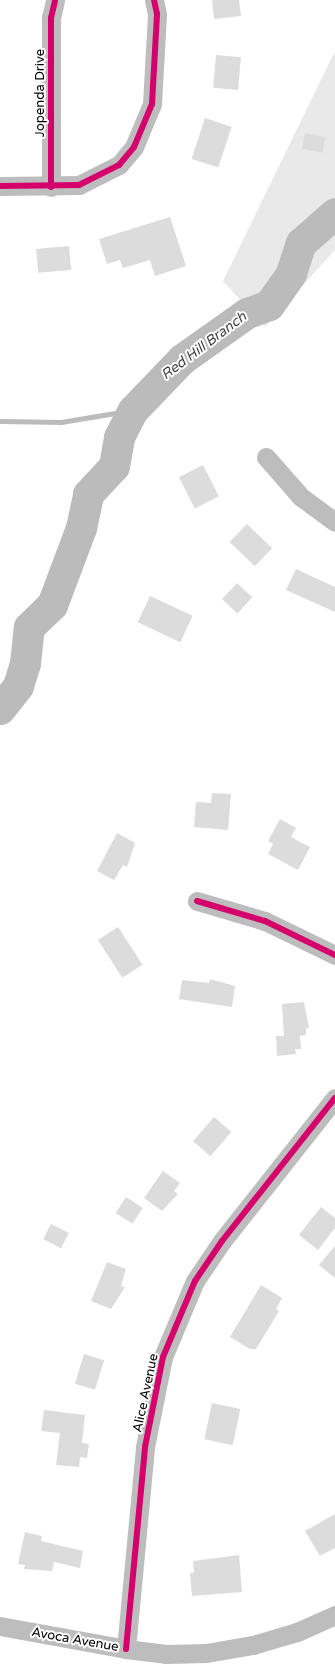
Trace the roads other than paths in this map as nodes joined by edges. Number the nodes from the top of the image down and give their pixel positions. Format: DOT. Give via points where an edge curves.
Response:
graph roads {
  1 [pos="55,0"];
  2 [pos="154,0"];
  3 [pos="0,186"];
  4 [pos="51,187"];
  5 [pos="266,457"];
  6 [pos="335,522"];
  7 [pos="197,901"];
  8 [pos="335,955"];
  9 [pos="335,1098"];
  10 [pos="335,1615"];
  11 [pos="0,1626"];
  12 [pos="126,1649"];
  1 -- 4 [label="street, Jopenda Drive" via="51,18"];
  2 -- 4 [label="street" via="157,14 152,104 134,147 119,165 101,177 79,185"];
  3 -- 4 [label="street"];
  5 -- 6 [label="street" via="300,497"];
  7 -- 8 [label="street" via="265,921"];
  9 -- 12 [label="street, Alice Avenue" via="222,1241 195,1281 163,1357 146,1446"];
  10 -- 12 [label="street, Avoca Avenue" via="260,1643 206,1653 166,1654"];
  11 -- 12 [label="street, Avoca Avenue"];
}
